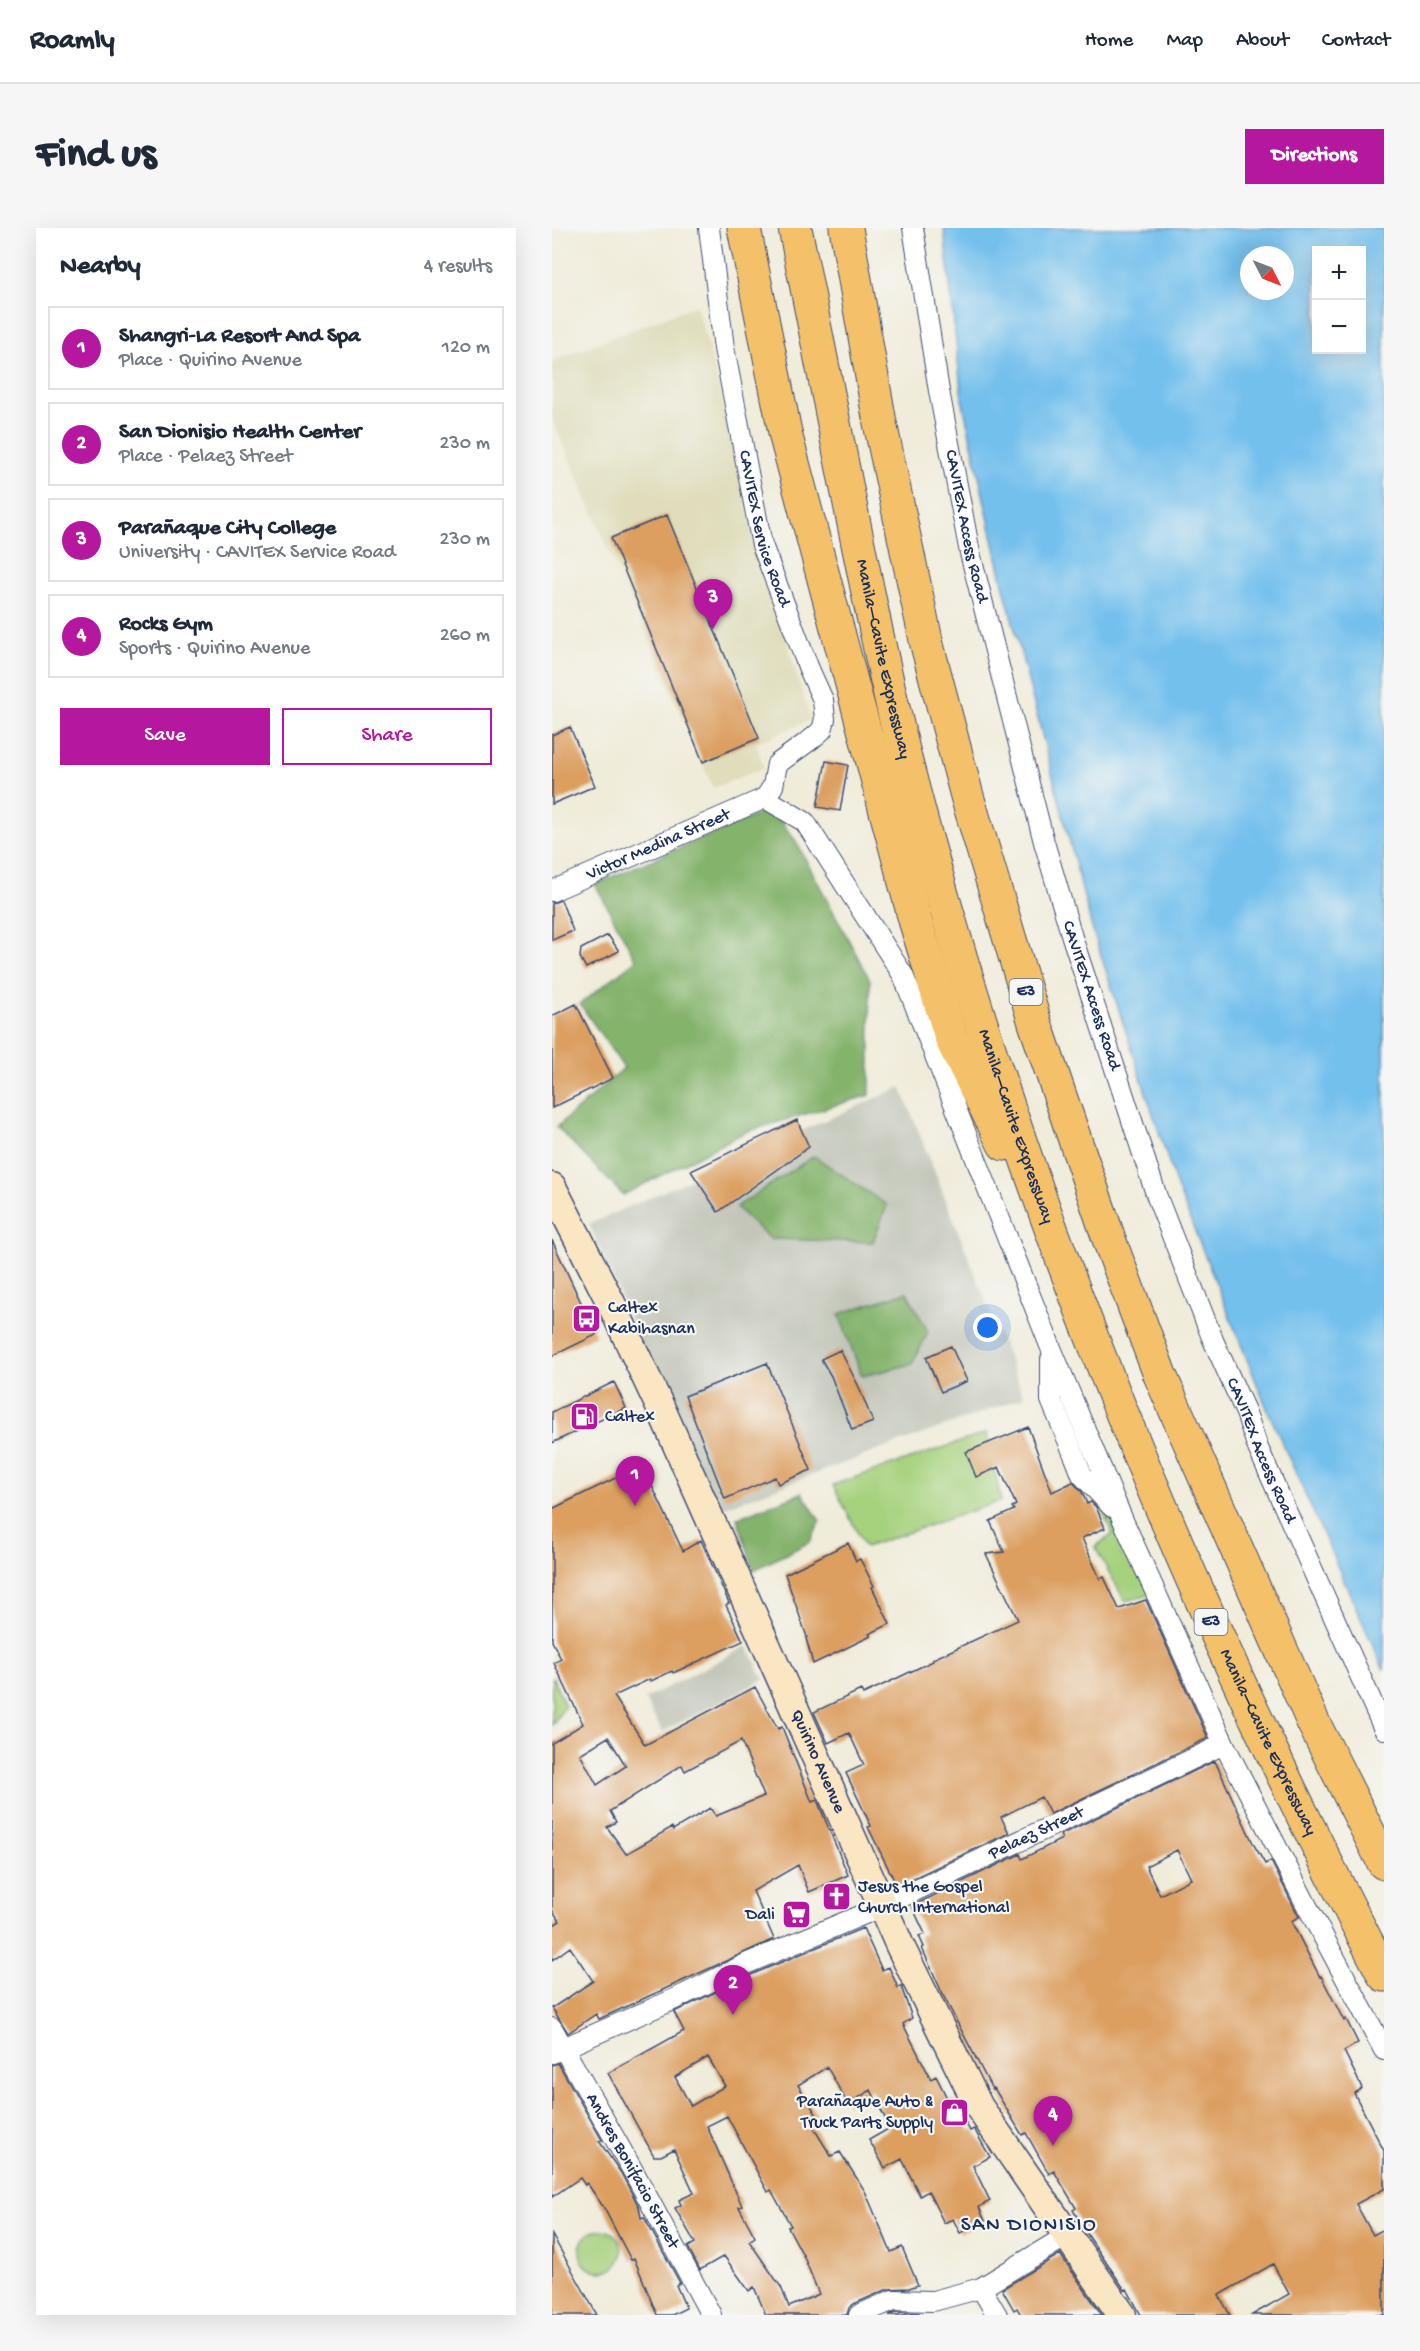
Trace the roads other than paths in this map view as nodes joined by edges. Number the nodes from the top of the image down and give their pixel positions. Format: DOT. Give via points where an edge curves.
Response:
graph roads {
  1 [pos="709,228"];
  2 [pos="744,228"];
  3 [pos="795,228"];
  4 [pos="846,228"];
  5 [pos="913,228"];
  6 [pos="765,798"];
  7 [pos="552,891"];
  8 [pos="552,1187"];
  9 [pos="1061,1259"];
  10 [pos="1384,1729"];
  11 [pos="1224,1744"];
  12 [pos="1384,1863"];
  13 [pos="883,1906"];
  14 [pos="1384,1975"];
  15 [pos="552,2028"];
  16 [pos="558,2050"];
  17 [pos="1384,2050"];
  18 [pos="1068,2235"];
  19 [pos="981,2288"];
  20 [pos="711,2315"];
  21 [pos="859,2315"];
  22 [pos="997,2315"];
  23 [pos="1122,2315"];
  1 -- 6 [label="street, CAVITEX Service Road" via="724,348 762,545 823,700 825,719 822,730 777,764 773,786"];
  2 -- 9 [label="highway" via="786,437 881,800 952,1041"];
  3 -- 9 [label="highway, Manila–Cavite Expressway / E3" via="906,765 983,1031"];
  4 -- 12 [label="highway, E3" via="878,412 927,645 967,796 1035,1023 1160,1375 1299,1692"];
  5 -- 10 [label="street, CAVITEX Access Road" via="970,553 1072,937 1157,1197 1213,1340"];
  6 -- 7 [label="street, Victor Medina Street"];
  6 -- 11 [label="street" via="805,822 903,975 1051,1348 1051,1400 1082,1474 1122,1518"];
  8 -- 13 [label="main road, Quirino Avenue" via="662,1411"];
  9 -- 14 [label="highway, Manila–Cavite Expressway / E3" via="1215,1630 1303,1817"];
  11 -- 13 [label="street, Pelaez Street"];
  11 -- 17 [label="street"];
  13 -- 16 [label="street, Pelaez Street"];
  13 -- 18 [label="main road, Quirino Avenue" via="979,2107"];
  15 -- 16 [label="street, Andres Bonifacio Street"];
  16 -- 20 [label="street, Andres Bonifacio Street"];
  18 -- 19 [label="street"];
  18 -- 23 [label="main road, Quirino Avenue"];
  19 -- 21 [label="street" via="933,2301 893,2300"];
  19 -- 22 [label="street"];
}
